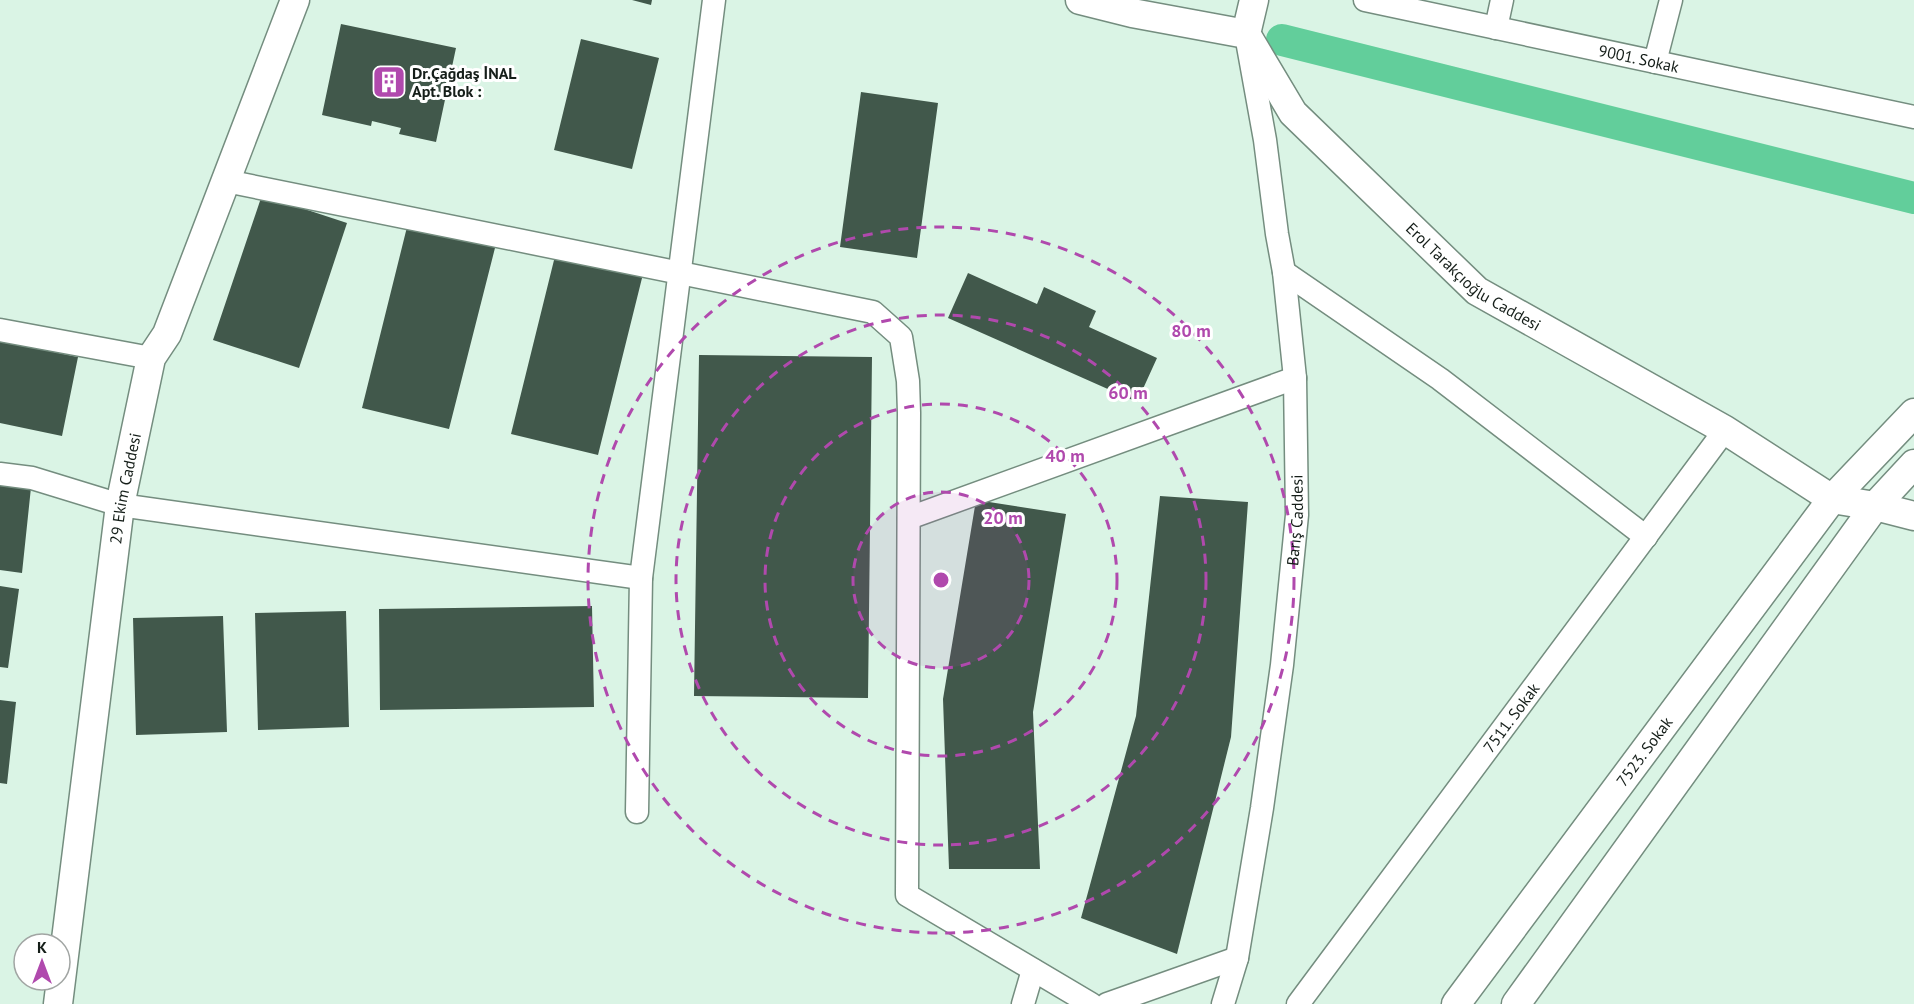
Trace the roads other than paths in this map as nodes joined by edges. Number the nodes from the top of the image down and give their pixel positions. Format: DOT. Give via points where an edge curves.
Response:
graph roads {
  1 [pos="295,0"];
  2 [pos="714,0"];
  3 [pos="1080,0"];
  4 [pos="1254,0"];
  5 [pos="1365,0"];
  6 [pos="1502,0"];
  7 [pos="1671,0"];
  8 [pos="1496,28"];
  9 [pos="1246,34"];
  10 [pos="1655,62"];
  11 [pos="1914,117"];
  12 [pos="226,181"];
  13 [pos="680,272"];
  14 [pos="1284,272"];
  15 [pos="0,330"];
  16 [pos="151,358"];
  17 [pos="1295,378"];
  18 [pos="1914,413"];
  19 [pos="1725,430"];
  20 [pos="1914,464"];
  21 [pos="0,474"];
  22 [pos="1832,499"];
  23 [pos="120,505"];
  24 [pos="1875,507"];
  25 [pos="1914,516"];
  26 [pos="909,518"];
  27 [pos="1646,537"];
  28 [pos="641,578"];
  29 [pos="637,812"];
  30 [pos="1237,958"];
  31 [pos="1032,970"];
  32 [pos="58,1004"];
  33 [pos="1023,1004"];
  34 [pos="1090,1004"];
  35 [pos="1107,1004"];
  36 [pos="1223,1004"];
  37 [pos="1298,1004"];
  38 [pos="1456,1004"];
  39 [pos="1516,1004"];
  1 -- 12 [label="street, 29 Ekim Caddesi"];
  2 -- 13 [label="street"];
  3 -- 9 [label="street"];
  4 -- 9 [label="street"];
  5 -- 8 [label="street, 9001. Sokak"];
  6 -- 8 [label="street"];
  7 -- 10 [label="street"];
  8 -- 10 [label="street, 9001. Sokak"];
  9 -- 14 [label="street, Barış Caddesi"];
  9 -- 19 [label="street, Erol Tarakçıoğlu Caddesi" via="1293,113 1477,291"];
  10 -- 11 [label="street, 9001. Sokak"];
  12 -- 13 [label="street"];
  12 -- 16 [label="street, 29 Ekim Caddesi" via="167,334"];
  13 -- 26 [label="street" via="873,312 901,337 908,381"];
  13 -- 28 [label="street"];
  14 -- 17 [label="street, Barış Caddesi"];
  14 -- 27 [label="street" via="1440,379"];
  15 -- 16 [label="street"];
  16 -- 23 [label="street, 29 Ekim Caddesi"];
  17 -- 26 [label="street"];
  17 -- 30 [label="street, Barış Caddesi" via="1297,515 1283,653"];
  18 -- 22 [label="street, 7523. Sokak"];
  19 -- 22 [label="street, Erol Tarakçıoğlu Caddesi"];
  19 -- 27 [label="street, 7511. Sokak"];
  20 -- 24 [label="street"];
  21 -- 23 [label="street" via="32,478"];
  22 -- 24 [label="street, Erol Tarakçıoğlu Caddesi"];
  22 -- 38 [label="street, 7523. Sokak"];
  23 -- 28 [label="street"];
  23 -- 32 [label="street, 29 Ekim Caddesi"];
  24 -- 25 [label="street, Erol Tarakçıoğlu Caddesi"];
  24 -- 39 [label="street"];
  26 -- 31 [label="street" via="907,895"];
  27 -- 37 [label="street, 7511. Sokak"];
  28 -- 29 [label="street"];
  30 -- 35 [label="street"];
  30 -- 36 [label="street, Barış Caddesi"];
  31 -- 33 [label="street"];
  31 -- 34 [label="street"];
}
